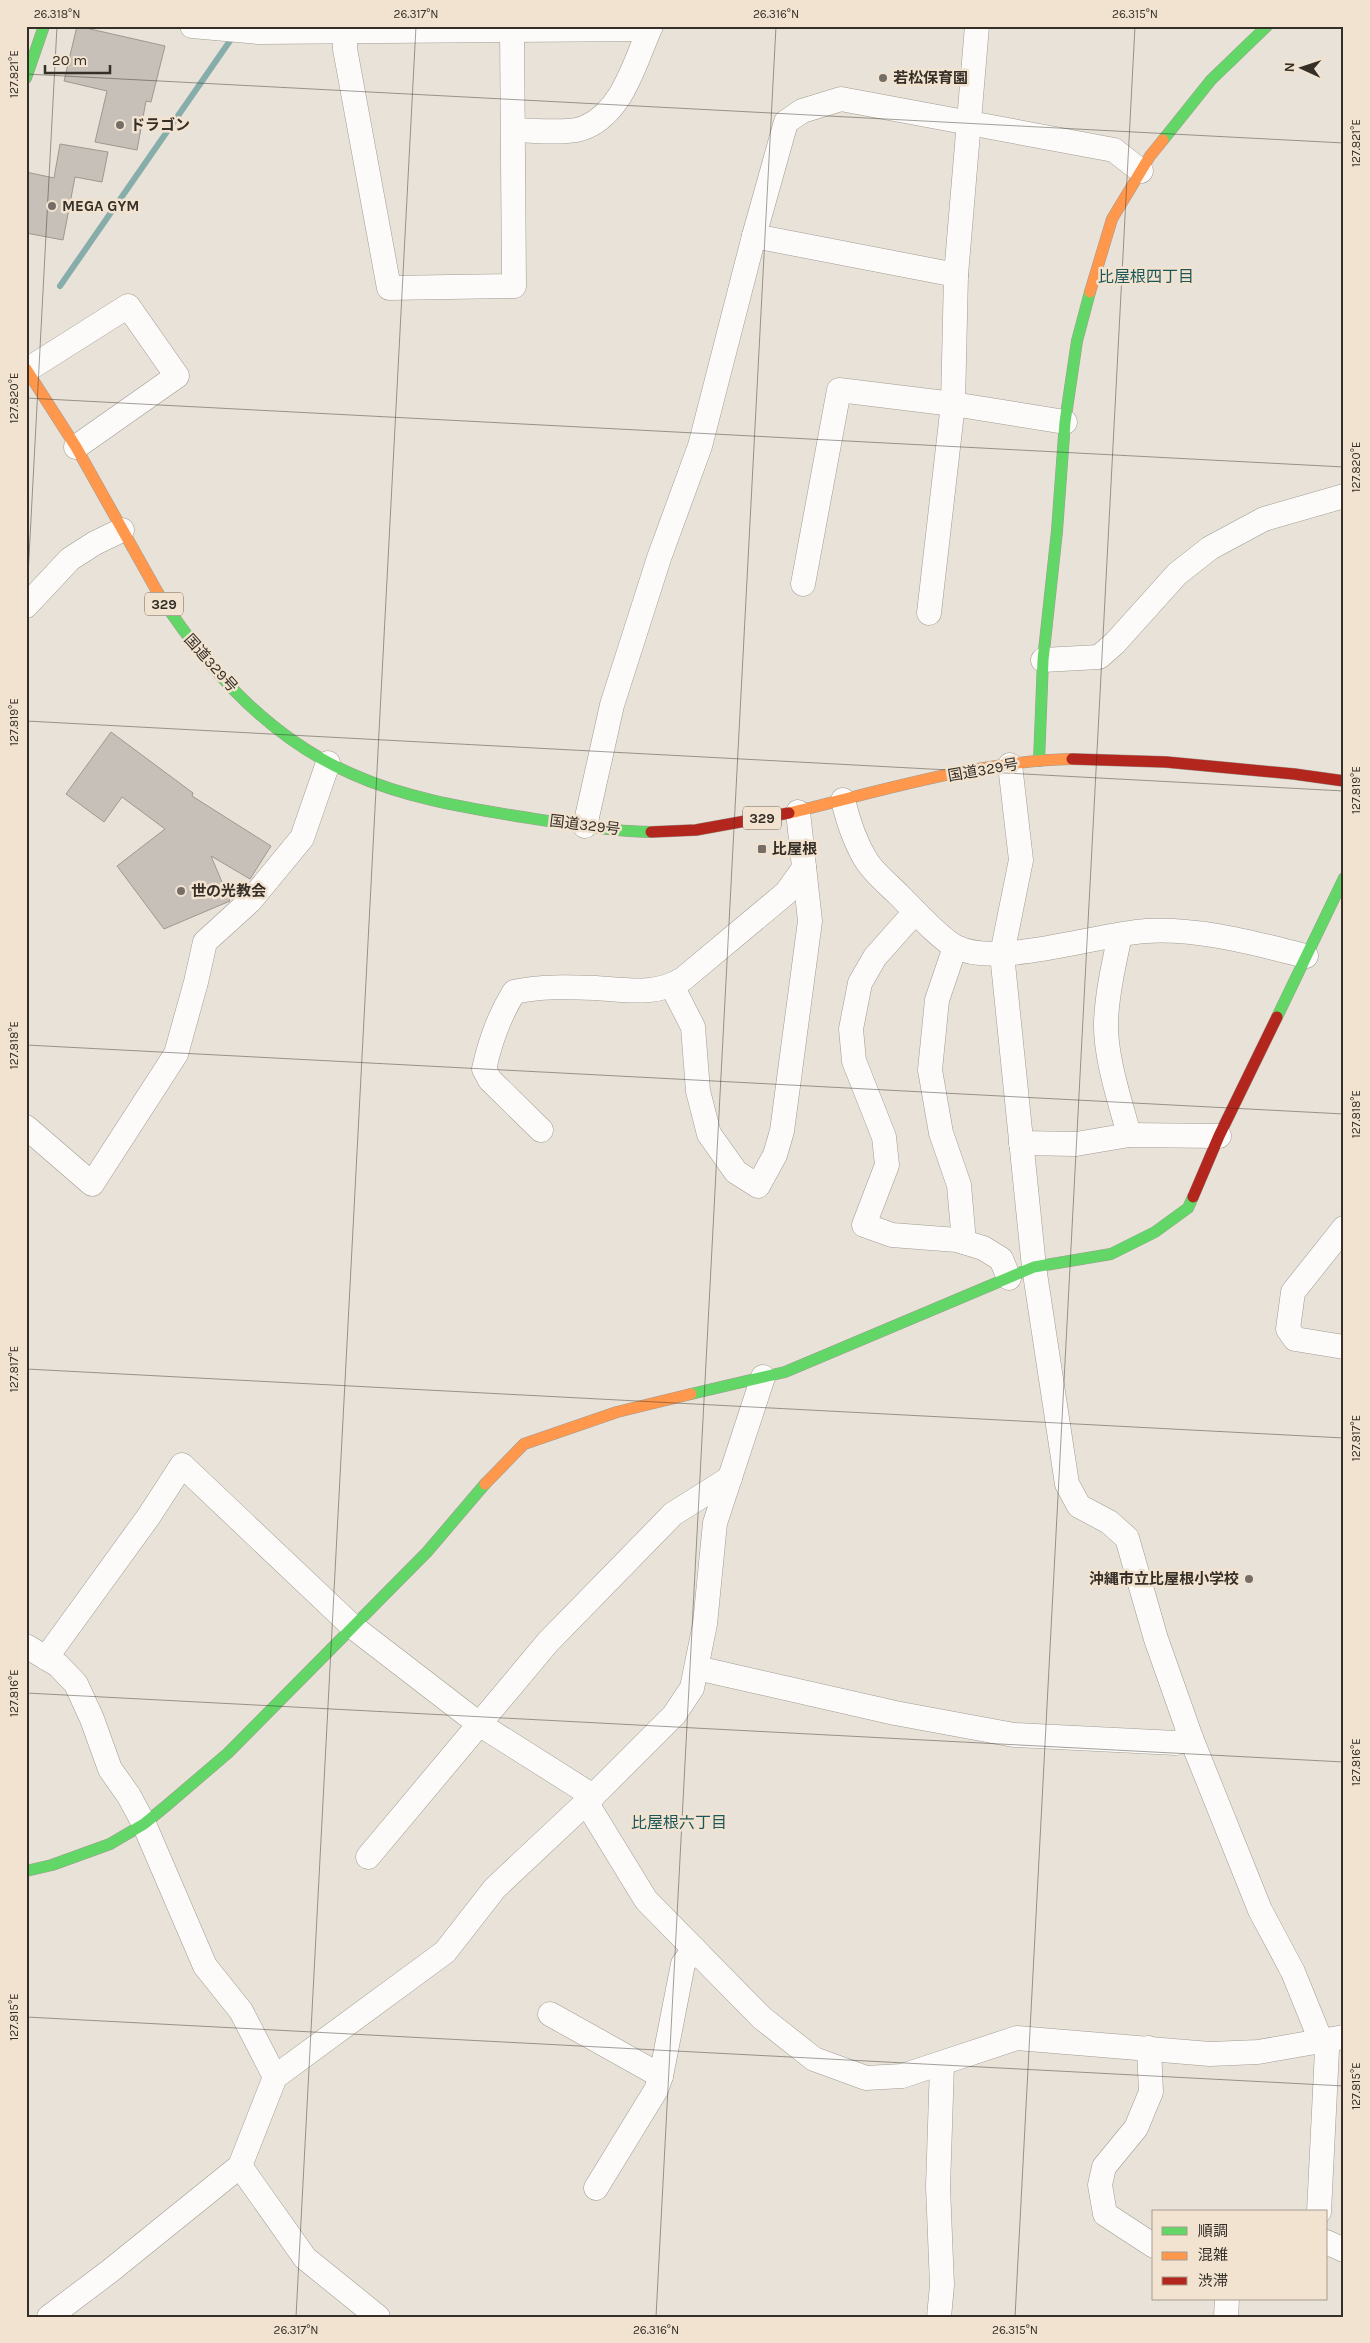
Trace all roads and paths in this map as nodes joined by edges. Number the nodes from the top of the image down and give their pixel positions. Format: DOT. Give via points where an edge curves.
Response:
graph roads {
  1 [pos="44,26"];
  2 [pos="192,26"];
  3 [pos="976,26"];
  4 [pos="1267,26"];
  5 [pos="650,28"];
  6 [pos="226,29"];
  7 [pos="262,30"];
  8 [pos="512,30"];
  9 [pos="345,31"];
  10 [pos="26,78"];
  11 [pos="970,125"];
  12 [pos="514,130"];
  13 [pos="1141,171"];
  14 [pos="754,236"];
  15 [pos="956,275"];
  16 [pos="26,369"];
  17 [pos="953,404"];
  18 [pos="1065,422"];
  19 [pos="76,447"];
  20 [pos="1344,496"];
  21 [pos="122,530"];
  22 [pos="803,584"];
  23 [pos="26,606"];
  24 [pos="929,613"];
  25 [pos="1043,660"];
  26 [pos="1039,761"];
  27 [pos="328,763"];
  28 [pos="1010,765"];
  29 [pos="1344,781"];
  30 [pos="843,800"];
  31 [pos="798,812"];
  32 [pos="585,826"];
  33 [pos="804,868"];
  34 [pos="1344,878"];
  35 [pos="915,912"];
  36 [pos="1120,935"];
  37 [pos="955,947"];
  38 [pos="1002,954"];
  39 [pos="1306,956"];
  40 [pos="672,986"];
  41 [pos="26,1127"];
  42 [pos="541,1130"];
  43 [pos="1128,1135"];
  44 [pos="1219,1136"];
  45 [pos="1021,1143"];
  46 [pos="1344,1228"];
  47 [pos="964,1242"];
  48 [pos="1034,1267"];
  49 [pos="1009,1278"];
  50 [pos="1344,1347"];
  51 [pos="763,1377"];
  52 [pos="730,1478"];
  53 [pos="353,1627"];
  54 [pos="26,1646"];
  55 [pos="46,1658"];
  56 [pos="697,1668"];
  57 [pos="480,1724"];
  58 [pos="1192,1738"];
  59 [pos="590,1799"];
  60 [pos="144,1824"];
  61 [pos="368,1858"];
  62 [pos="26,1871"];
  63 [pos="694,1949"];
  64 [pos="550,2014"];
  65 [pos="1344,2037"];
  66 [pos="1321,2040"];
  67 [pos="1149,2048"];
  68 [pos="942,2064"];
  69 [pos="661,2076"];
  70 [pos="275,2077"];
  71 [pos="240,2166"];
  72 [pos="596,2188"];
  73 [pos="1319,2210"];
  74 [pos="1328,2243"];
  75 [pos="1152,2245"];
  76 [pos="1344,2250"];
  77 [pos="1227,2300"];
  78 [pos="49,2317"];
  79 [pos="378,2317"];
  80 [pos="939,2317"];
  81 [pos="1226,2317"];
  1 -- 10 [label="main road"];
  2 -- 6 [label="street"];
  3 -- 11 [label="street"];
  4 -- 13 [label="main road" via="1211,80"];
  5 -- 8 [label="street"];
  5 -- 12 [label="street" via="620,97 608,112 586,128"];
  6 -- 7 [label="street"];
  7 -- 9 [label="street"];
  8 -- 9 [label="street"];
  8 -- 12 [label="street"];
  9 -- 12 [label="street" via="345,49 390,288 514,286"];
  11 -- 13 [label="street" via="1114,150"];
  11 -- 14 [label="street" via="841,99 802,111 786,122"];
  11 -- 15 [label="street"];
  13 -- 18 [label="main road" via="1112,219 1092,282 1077,341"];
  14 -- 15 [label="street"];
  14 -- 32 [label="street" via="700,446 659,558 612,705"];
  15 -- 17 [label="street"];
  16 -- 19 [label="main road, 国道329号 / 329"];
  16 -- 19 [label="street" via="128,306 177,376"];
  17 -- 18 [label="street"];
  17 -- 22 [label="street" via="839,390"];
  17 -- 24 [label="street"];
  18 -- 25 [label="main road"];
  19 -- 21 [label="main road, 国道329号 / 329"];
  20 -- 25 [label="street" via="1264,519 1210,548 1177,574 1115,644 1099,657"];
  21 -- 23 [label="street" via="70,559"];
  21 -- 27 [label="main road, 国道329号 / 329" via="169,612 216,672 268,720"];
  25 -- 26 [label="main road"];
  26 -- 28 [label="main road, 国道329号 / 329"];
  26 -- 29 [label="main road, 国道329号 / 329" via="1109,758 1171,761"];
  27 -- 32 [label="main road, 国道329号 / 329" via="374,782 440,802"];
  27 -- 41 [label="street" via="302,838 250,901 205,942 176,1054 92,1184"];
  28 -- 30 [label="main road, 国道329号 / 329"];
  28 -- 38 [label="street" via="1021,860"];
  30 -- 31 [label="main road, 国道329号 / 329"];
  30 -- 35 [label="street" via="848,823 866,861"];
  31 -- 32 [label="main road, 国道329号 / 329" via="692,830 637,832"];
  31 -- 33 [label="street"];
  33 -- 40 [label="street" via="786,894"];
  33 -- 40 [label="street" via="810,921 786,1104 775,1155 758,1186 736,1172 709,1134 698,1091 692,1027"];
  34 -- 39 [label="main road"];
  35 -- 37 [label="street"];
  35 -- 47 [label="street" via="875,957 860,984 851,1029 854,1061 884,1137 887,1165 864,1225 892,1234"];
  36 -- 38 [label="street"];
  36 -- 39 [label="street" via="1145,931 1194,932 1234,938"];
  36 -- 43 [label="street" via="1106,1023 1113,1073"];
  37 -- 38 [label="street" via="976,953"];
  37 -- 47 [label="street" via="937,1000 930,1070 941,1134 959,1185"];
  38 -- 45 [label="street"];
  39 -- 44 [label="main road"];
  40 -- 42 [label="street" via="653,991 528,988 514,992 503,1010 484,1069 490,1080"];
  43 -- 44 [label="street"];
  43 -- 45 [label="street" via="1076,1144"];
  44 -- 48 [label="main road" via="1188,1208 1155,1232 1111,1254"];
  45 -- 48 [label="street"];
  46 -- 50 [label="street" via="1293,1292 1288,1329 1295,1339"];
  47 -- 49 [label="street" via="1001,1259"];
  48 -- 49 [label="main road"];
  48 -- 58 [label="street" via="1067,1484 1078,1506 1109,1522 1127,1538 1156,1639"];
  49 -- 51 [label="main road" via="786,1372"];
  51 -- 52 [label="street"];
  51 -- 53 [label="main road" via="617,1412 524,1444 494,1473 427,1552"];
  52 -- 56 [label="street" via="715,1523 705,1624"];
  52 -- 57 [label="street" via="673,1514 548,1642"];
  53 -- 55 [label="street" via="182,1465"];
  53 -- 57 [label="street"];
  53 -- 60 [label="main road" via="228,1753"];
  54 -- 55 [label="street"];
  55 -- 60 [label="street" via="58,1665 76,1684 110,1769"];
  56 -- 58 [label="street" via="895,1713 1014,1735 1176,1743"];
  56 -- 59 [label="street" via="692,1688 674,1715"];
  57 -- 59 [label="street"];
  57 -- 61 [label="street"];
  58 -- 66 [label="street" via="1260,1910 1294,1972"];
  59 -- 63 [label="street" via="646,1900"];
  59 -- 70 [label="street" via="495,1888 444,1952"];
  60 -- 62 [label="main road" via="110,1844"];
  60 -- 70 [label="street" via="205,1966 241,2011"];
  63 -- 68 [label="street" via="762,2018 814,2059 866,2078 902,2076"];
  63 -- 69 [label="street" via="683,1964"];
  64 -- 69 [label="street"];
  65 -- 66 [label="street"];
  66 -- 67 [label="street" via="1258,2052 1210,2054"];
  66 -- 73 [label="street" via="1327,2050"];
  67 -- 68 [label="street" via="1016,2038"];
  67 -- 75 [label="street" via="1151,2092 1136,2128 1104,2167 1100,2185 1105,2214"];
  68 -- 80 [label="street" via="938,2187 942,2285"];
  69 -- 72 [label="street" via="656,2090"];
  70 -- 71 [label="street"];
  71 -- 78 [label="street" via="110,2272"];
  71 -- 79 [label="street" via="304,2258"];
  74 -- 76 [label="street"];
  77 -- 81 [label="street"];
}
